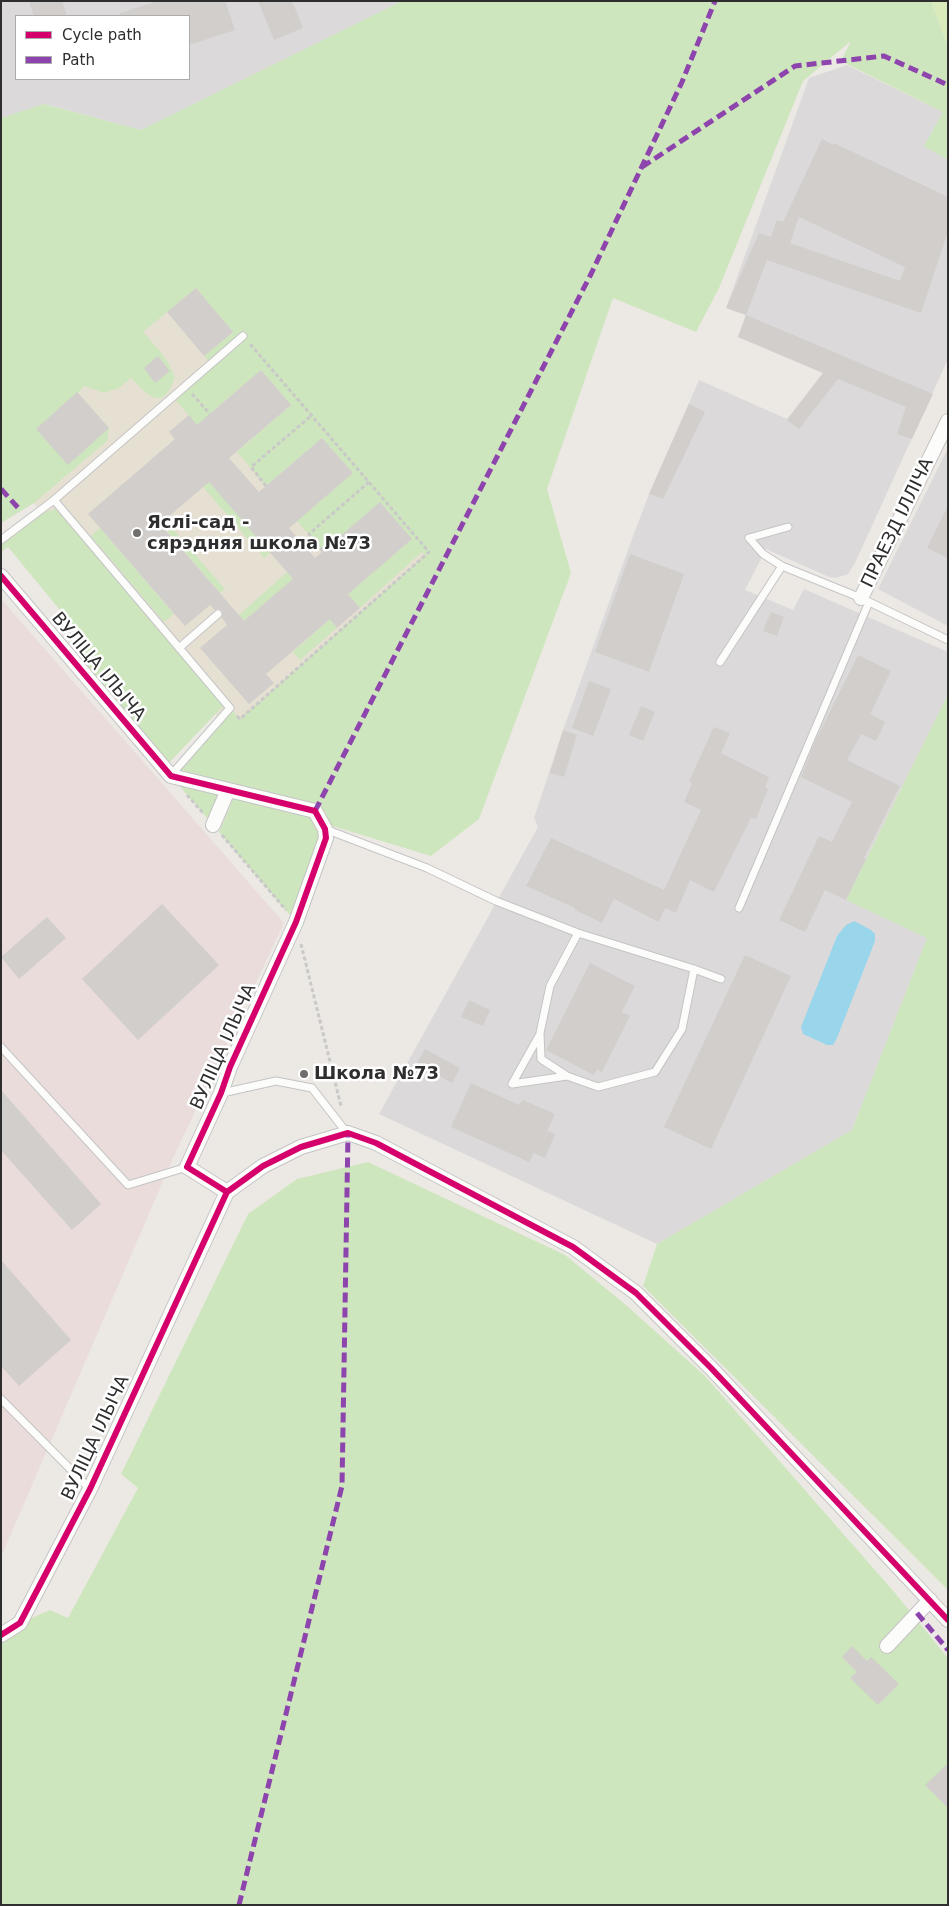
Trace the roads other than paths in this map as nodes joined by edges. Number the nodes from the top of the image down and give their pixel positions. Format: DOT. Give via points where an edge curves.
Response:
graph roads {
  1 [pos="243,336"];
  2 [pos="948,421"];
  3 [pos="54,500"];
  4 [pos="788,527"];
  5 [pos="1,540"];
  6 [pos="782,566"];
  7 [pos="1,576"];
  8 [pos="865,600"];
  9 [pos="218,614"];
  10 [pos="948,640"];
  11 [pos="179,648"];
  12 [pos="720,662"];
  13 [pos="171,776"];
  14 [pos="228,790"];
  15 [pos="213,825"];
  16 [pos="325,829"];
  17 [pos="738,908"];
  18 [pos="578,934"];
  19 [pos="694,969"];
  20 [pos="721,979"];
  21 [pos="540,1033"];
  22 [pos="1,1046"];
  23 [pos="567,1076"];
  24 [pos="221,1093"];
  25 [pos="348,1133"];
  26 [pos="187,1167"];
  27 [pos="227,1192"];
  28 [pos="1,1399"];
  29 [pos="90,1489"];
  30 [pos="930,1600"];
  31 [pos="948,1620"];
  32 [pos="1,1635"];
  33 [pos="887,1646"];
  1 -- 3 [label="lane"];
  2 -- 8 [label="street, ПРАЕЗД ІЛЛІЧА"];
  3 -- 5 [label="lane"];
  3 -- 11 [label="lane"];
  4 -- 6 [label="lane" via="749,538 763,554"];
  6 -- 8 [label="lane"];
  6 -- 12 [label="lane"];
  7 -- 13 [label="street, ВУЛІЦА ІЛЬІЧА"];
  8 -- 10 [label="lane"];
  8 -- 17 [label="lane"];
  9 -- 11 [label="lane"];
  11 -- 13 [label="lane" via="230,708"];
  13 -- 14 [label="street"];
  14 -- 15 [label="street"];
  14 -- 16 [label="street" via="315,811"];
  16 -- 18 [label="lane" via="427,868 496,901"];
  16 -- 24 [label="street, ВУЛІЦА ІЛЬІЧА" via="326,838 296,922"];
  18 -- 19 [label="lane"];
  18 -- 21 [label="lane" via="550,986"];
  19 -- 20 [label="lane"];
  19 -- 23 [label="lane" via="682,1029 655,1072 598,1087"];
  21 -- 23 [label="lane" via="542,1059"];
  21 -- 23 [label="lane" via="512,1084"];
  22 -- 26 [label="lane" via="128,1185"];
  24 -- 25 [label="lane" via="276,1081 312,1088"];
  24 -- 26 [label="street, ВУЛІЦА ІЛЬІЧА"];
  25 -- 27 [label="street" via="301,1147 263,1166"];
  25 -- 30 [label="street" via="376,1143 573,1247 636,1293 712,1368"];
  26 -- 27 [label="street"];
  27 -- 29 [label="street, ВУЛІЦА ІЛЬІЧА"];
  28 -- 29 [label="lane"];
  29 -- 32 [label="street, ВУЛІЦА ІЛЬІЧА" via="20,1623"];
  30 -- 31 [label="street"];
  30 -- 33 [label="street"];
}
